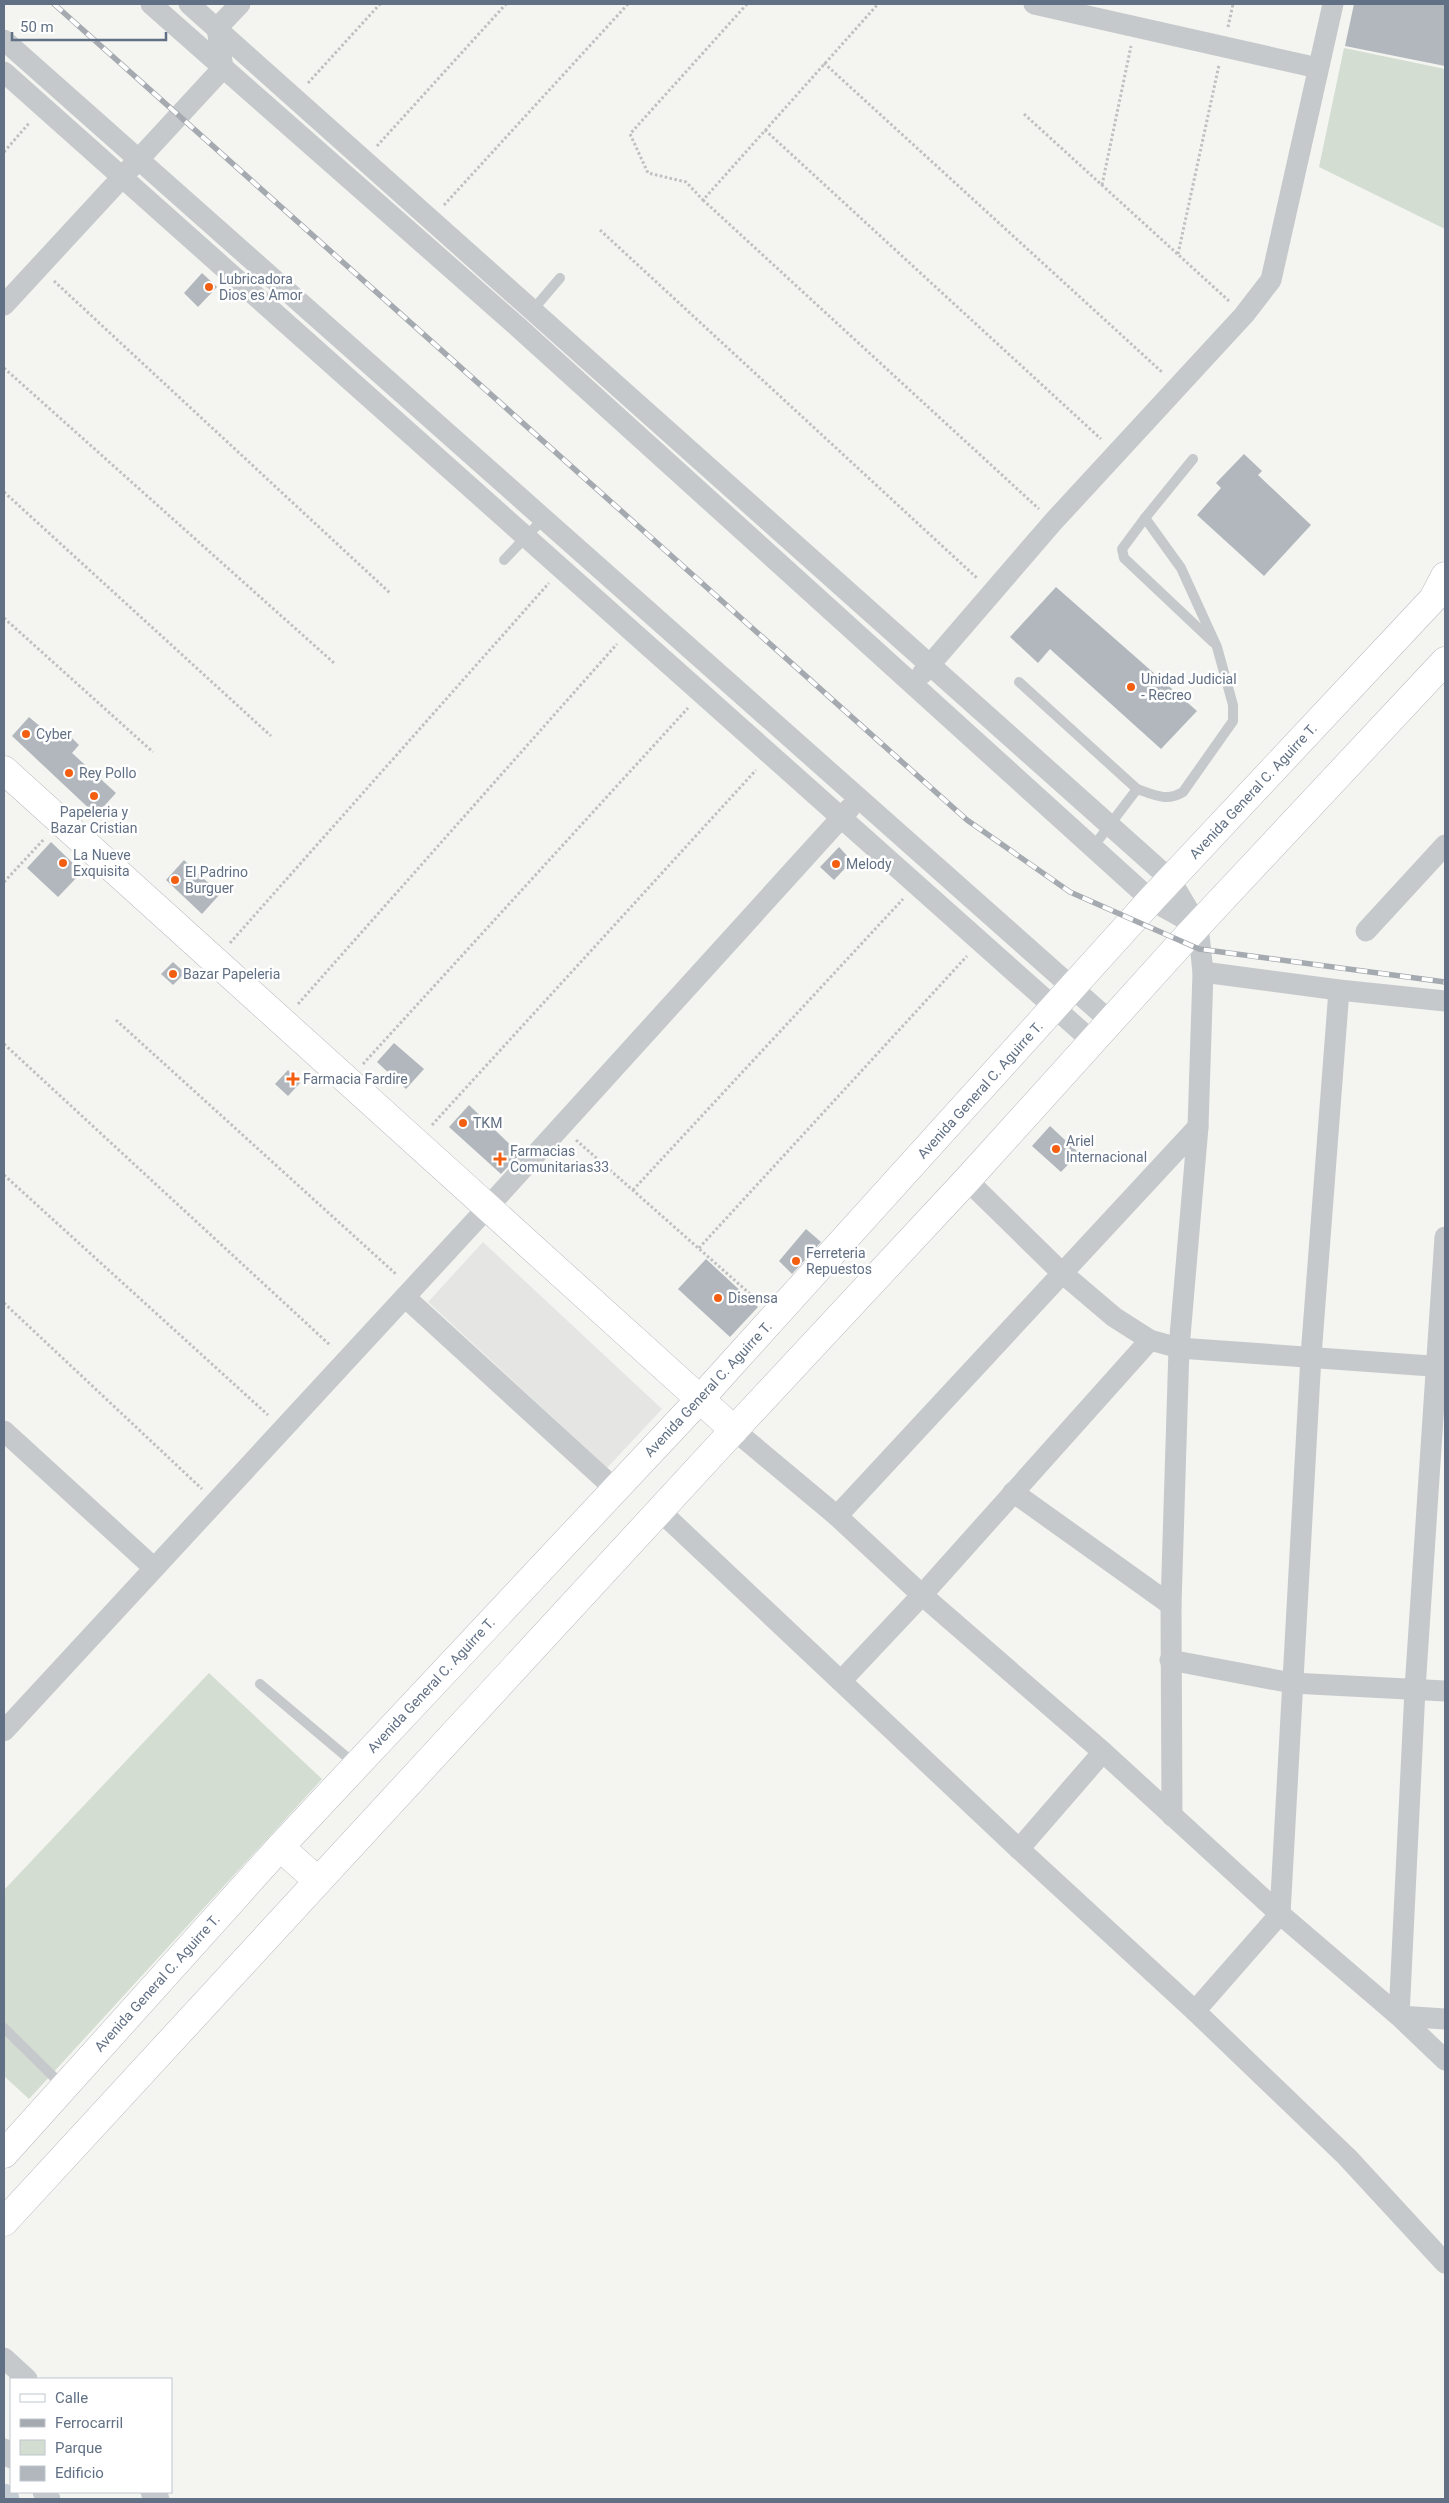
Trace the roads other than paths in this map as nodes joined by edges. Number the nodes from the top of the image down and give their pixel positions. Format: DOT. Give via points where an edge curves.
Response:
graph roads {
  1 [pos="151,4"];
  2 [pos="189,4"];
  3 [pos="240,4"];
  4 [pos="1034,4"];
  5 [pos="1333,4"];
  6 [pos="217,28"];
  7 [pos="4,40"];
  8 [pos="223,68"];
  9 [pos="1318,68"];
  10 [pos="4,72"];
  11 [pos="138,160"];
  12 [pos="122,176"];
  13 [pos="560,278"];
  14 [pos="4,305"];
  15 [pos="533,309"];
  16 [pos="518,327"];
  17 [pos="1193,459"];
  18 [pos="726,481"];
  19 [pos="709,500"];
  20 [pos="544,518"];
  21 [pos="1145,518"];
  22 [pos="527,536"];
  23 [pos="504,560"];
  24 [pos="1441,592"];
  25 [pos="1217,646"];
  26 [pos="1445,661"];
  27 [pos="930,664"];
  28 [pos="1019,682"];
  29 [pos="912,685"];
  30 [pos="4,770"];
  31 [pos="1137,789"];
  32 [pos="860,797"];
  33 [pos="842,818"];
  34 [pos="1110,824"];
  35 [pos="1445,845"];
  36 [pos="1093,847"];
  37 [pos="1170,879"];
  38 [pos="1151,900"];
  39 [pos="1198,926"];
  40 [pos="1366,931"];
  41 [pos="1203,972"];
  42 [pos="1072,988"];
  43 [pos="1339,990"];
  44 [pos="1445,1001"];
  45 [pos="1054,1008"];
  46 [pos="1110,1021"];
  47 [pos="1092,1041"];
  48 [pos="1198,1127"];
  49 [pos="967,1180"];
  50 [pos="488,1207"];
  51 [pos="1445,1237"];
  52 [pos="1061,1272"];
  53 [pos="408,1293"];
  54 [pos="1150,1340"];
  55 [pos="1179,1348"];
  56 [pos="1311,1356"];
  57 [pos="1442,1367"];
  58 [pos="700,1399"];
  59 [pos="734,1430"];
  60 [pos="4,1431"];
  61 [pos="615,1489"];
  62 [pos="1013,1492"];
  63 [pos="660,1510"];
  64 [pos="837,1516"];
  65 [pos="154,1568"];
  66 [pos="922,1595"];
  67 [pos="1171,1605"];
  68 [pos="1170,1660"];
  69 [pos="841,1681"];
  70 [pos="1292,1683"];
  71 [pos="260,1684"];
  72 [pos="1414,1690"];
  73 [pos="1445,1691"];
  74 [pos="4,1731"];
  75 [pos="1103,1752"];
  76 [pos="356,1765"];
  77 [pos="1172,1816"];
  78 [pos="280,1846"];
  79 [pos="1019,1849"];
  80 [pos="318,1881"];
  81 [pos="1280,1914"];
  82 [pos="1195,2011"];
  83 [pos="1399,2016"];
  84 [pos="1445,2020"];
  85 [pos="4,2028"];
  86 [pos="1445,2060"];
  87 [pos="64,2086"];
  88 [pos="4,2154"];
  89 [pos="4,2222"];
  90 [pos="1445,2264"];
  91 [pos="4,2358"];
  92 [pos="26,2378"];
  1 -- 8 [label="street"];
  2 -- 6 [label="street"];
  3 -- 6 [label="street"];
  4 -- 9 [label="street"];
  5 -- 9 [label="street"];
  6 -- 8 [label="street"];
  6 -- 15 [label="street"];
  7 -- 11 [label="street"];
  8 -- 11 [label="street"];
  8 -- 16 [label="street"];
  9 -- 27 [label="street" via="1271,280 1244,315 1053,522"];
  10 -- 12 [label="street"];
  11 -- 12 [label="street"];
  11 -- 20 [label="street"];
  12 -- 14 [label="street"];
  12 -- 22 [label="street"];
  13 -- 15 [label="lane"];
  15 -- 16 [label="lane"];
  15 -- 18 [label="street"];
  16 -- 19 [label="street"];
  17 -- 21 [label="lane"];
  18 -- 19 [label="street"];
  18 -- 27 [label="street"];
  19 -- 29 [label="street"];
  20 -- 22 [label="lane"];
  20 -- 32 [label="street"];
  21 -- 25 [label="lane" via="1181,568"];
  21 -- 25 [label="lane" via="1122,549 1124,558"];
  22 -- 23 [label="lane"];
  22 -- 33 [label="street"];
  24 -- 37 [label="street, Avenida General C. Aguirre T."];
  25 -- 31 [label="lane" via="1234,705 1233,721 1183,792 1166,799"];
  26 -- 39 [label="street"];
  27 -- 29 [label="street"];
  27 -- 34 [label="street"];
  28 -- 31 [label="lane"];
  29 -- 36 [label="street"];
  30 -- 50 [label="street"];
  31 -- 34 [label="lane"];
  32 -- 33 [label="street"];
  32 -- 42 [label="street"];
  33 -- 45 [label="street"];
  33 -- 50 [label="street"];
  34 -- 36 [label="lane"];
  34 -- 37 [label="street"];
  35 -- 40 [label="street"];
  36 -- 38 [label="street"];
  37 -- 38 [label="street, Avenida General C. Aguirre T."];
  37 -- 39 [label="street"];
  38 -- 39 [label="street"];
  38 -- 42 [label="street, Avenida General C. Aguirre T."];
  39 -- 41 [label="street"];
  39 -- 46 [label="street"];
  41 -- 43 [label="street"];
  41 -- 48 [label="street"];
  42 -- 45 [label="street, Avenida General C. Aguirre T."];
  42 -- 46 [label="street"];
  43 -- 44 [label="street"];
  43 -- 56 [label="street"];
  45 -- 47 [label="street"];
  45 -- 58 [label="street, Avenida General C. Aguirre T."];
  46 -- 47 [label="street"];
  47 -- 49 [label="street"];
  48 -- 52 [label="street"];
  48 -- 55 [label="street"];
  49 -- 52 [label="street"];
  49 -- 59 [label="street"];
  50 -- 53 [label="street"];
  50 -- 58 [label="street"];
  51 -- 57 [label="street"];
  52 -- 54 [label="street" via="1114,1317"];
  52 -- 64 [label="street"];
  53 -- 61 [label="street"];
  53 -- 65 [label="street"];
  54 -- 55 [label="street"];
  54 -- 62 [label="street"];
  55 -- 56 [label="street"];
  55 -- 67 [label="street"];
  56 -- 57 [label="street"];
  56 -- 70 [label="street"];
  57 -- 72 [label="street"];
  58 -- 59 [label="street"];
  58 -- 61 [label="street, Avenida General C. Aguirre T."];
  59 -- 63 [label="street"];
  59 -- 64 [label="street"];
  60 -- 65 [label="street"];
  61 -- 76 [label="street, Avenida General C. Aguirre T."];
  62 -- 66 [label="street"];
  62 -- 67 [label="street"];
  63 -- 69 [label="street"];
  63 -- 80 [label="street"];
  64 -- 66 [label="street"];
  65 -- 74 [label="street"];
  66 -- 69 [label="street"];
  66 -- 75 [label="street"];
  67 -- 68 [label="street"];
  68 -- 70 [label="street"];
  68 -- 77 [label="street"];
  69 -- 79 [label="street"];
  70 -- 72 [label="street"];
  70 -- 81 [label="street"];
  71 -- 76 [label="lane"];
  72 -- 73 [label="street"];
  72 -- 83 [label="street"];
  75 -- 77 [label="street"];
  75 -- 79 [label="street"];
  76 -- 78 [label="street, Avenida General C. Aguirre T."];
  77 -- 81 [label="street"];
  78 -- 80 [label="street"];
  78 -- 87 [label="street, Avenida General C. Aguirre T."];
  79 -- 82 [label="street"];
  80 -- 89 [label="street"];
  81 -- 82 [label="street"];
  81 -- 83 [label="street"];
  82 -- 90 [label="street" via="1347,2157"];
  83 -- 84 [label="street"];
  83 -- 86 [label="street"];
  85 -- 87 [label="lane"];
  87 -- 88 [label="street, Avenida General C. Aguirre T."];
  91 -- 92 [label="street"];
}
